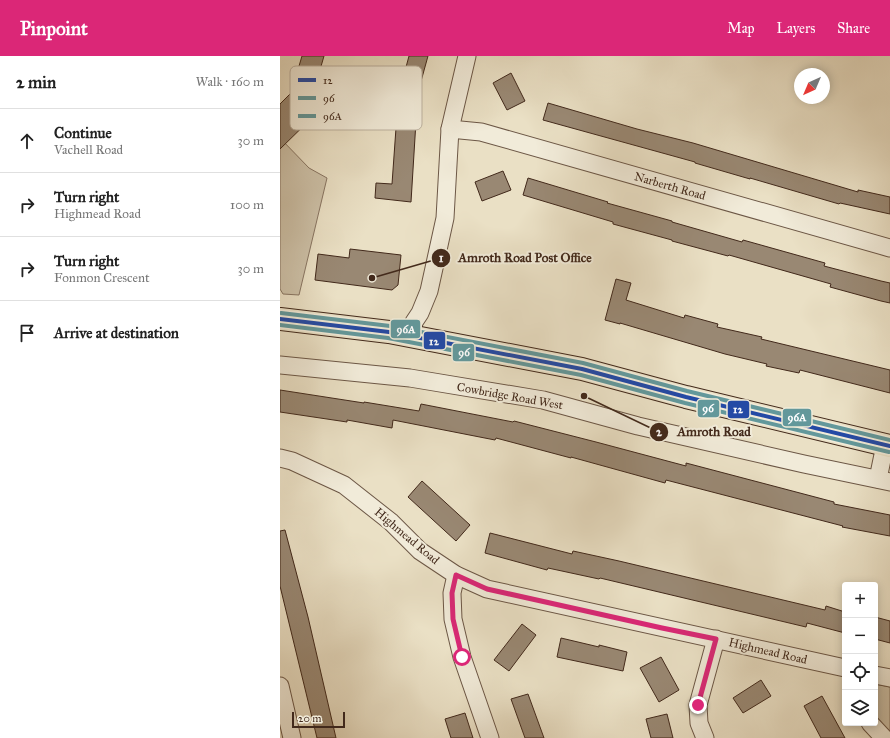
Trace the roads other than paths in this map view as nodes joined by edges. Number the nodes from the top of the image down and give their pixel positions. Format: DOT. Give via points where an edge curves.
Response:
graph roads {
  1 [pos="467,56"];
  2 [pos="450,129"];
  3 [pos="890,248"];
  4 [pos="280,319"];
  5 [pos="412,335"];
  6 [pos="280,365"];
  7 [pos="888,446"];
  8 [pos="280,458"];
  9 [pos="884,480"];
  10 [pos="456,575"];
  11 [pos="716,639"];
  12 [pos="842,667"];
  13 [pos="878,676"];
  14 [pos="890,678"];
  15 [pos="280,686"];
  16 [pos="873,726"];
  17 [pos="292,738"];
  18 [pos="490,738"];
  19 [pos="705,738"];
  20 [pos="884,738"];
  1 -- 2 [label="street"];
  2 -- 3 [label="street, Narberth Road" via="481,132"];
  2 -- 5 [label="street" via="445,218 429,290 414,322"];
  4 -- 5 [label="highway, Cowbridge Road West"];
  5 -- 7 [label="highway, Cowbridge Road West" via="582,369"];
  6 -- 9 [label="street, Cowbridge Road West" via="410,378 544,400 638,426"];
  7 -- 9 [label="street, Cowbridge Road West"];
  8 -- 10 [label="street, Highmead Road" via="344,485 391,522 420,551"];
  10 -- 11 [label="street, Highmead Road" via="487,589"];
  10 -- 18 [label="street" via="452,593 453,619 462,657"];
  11 -- 12 [label="street, Highmead Road"];
  11 -- 19 [label="street" via="698,705 699,723"];
  13 -- 14 [label="street"];
  15 -- 17 [label="street"];
  16 -- 20 [label="street"];
}
